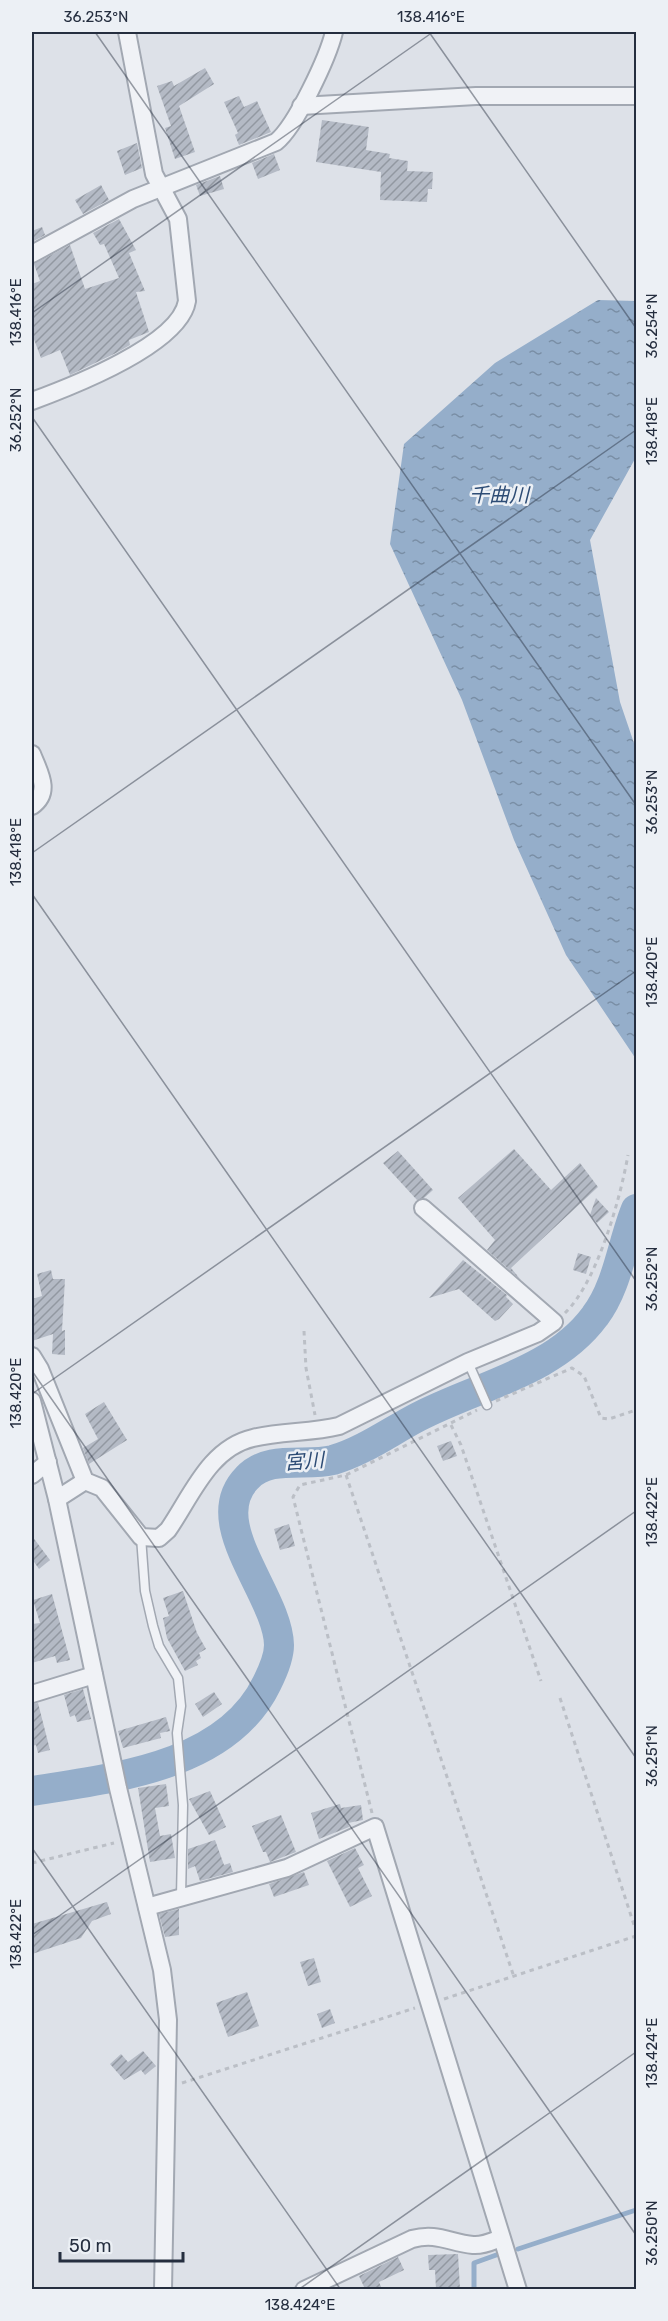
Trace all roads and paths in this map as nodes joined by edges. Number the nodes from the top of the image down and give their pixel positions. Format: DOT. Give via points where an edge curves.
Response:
graph roads {
  1 [pos="127,32"];
  2 [pos="334,32"];
  3 [pos="636,96"];
  4 [pos="301,106"];
  5 [pos="162,187"];
  6 [pos="32,254"];
  7 [pos="32,401"];
  8 [pos="32,754"];
  9 [pos="32,806"];
  10 [pos="628,1155"];
  11 [pos="423,1208"];
  12 [pos="554,1322"];
  13 [pos="304,1331"];
  14 [pos="32,1356"];
  15 [pos="471,1370"];
  16 [pos="32,1401"];
  17 [pos="486,1402"];
  18 [pos="636,1410"];
  19 [pos="451,1425"];
  20 [pos="318,1431"];
  21 [pos="48,1462"];
  22 [pos="32,1474"];
  23 [pos="346,1475"];
  24 [pos="85,1481"];
  25 [pos="57,1499"];
  26 [pos="141,1537"];
  27 [pos="94,1675"];
  28 [pos="541,1681"];
  29 [pos="32,1694"];
  30 [pos="560,1698"];
  31 [pos="375,1827"];
  32 [pos="130,1839"];
  33 [pos="32,1863"];
  34 [pos="181,1896"];
  35 [pos="147,1906"];
  36 [pos="636,1931"];
  37 [pos="636,1936"];
  38 [pos="514,1977"];
  39 [pos="430,2003"];
  40 [pos="166,2088"];
  41 [pos="501,2238"];
  42 [pos="164,2289"];
  43 [pos="304,2289"];
  44 [pos="518,2289"];
  1 -- 5 [label="street" via="154,174"];
  2 -- 4 [label="street"];
  3 -- 4 [label="street" via="476,96"];
  4 -- 5 [label="street" via="285,135 276,142"];
  5 -- 6 [label="street" via="124,203"];
  5 -- 7 [label="street" via="178,219 187,301 180,321 96,376"];
  8 -- 9 [label="street" via="43,781 43,793"];
  10 -- 12 [label="path" via="622,1188 594,1265 573,1305"];
  11 -- 12 [label="street"];
  12 -- 15 [label="street"];
  13 -- 20 [label="path" via="306,1368"];
  14 -- 24 [label="street"];
  15 -- 17 [label="lane"];
  15 -- 20 [label="street" via="339,1426"];
  16 -- 21 [label="street"];
  17 -- 18 [label="path" via="572,1368 584,1376 600,1418"];
  17 -- 19 [label="path"];
  19 -- 23 [label="path"];
  19 -- 28 [label="path"];
  20 -- 26 [label="street" via="236,1443 210,1466 168,1530 159,1538"];
  21 -- 22 [label="street"];
  21 -- 25 [label="street"];
  23 -- 31 [label="path" via="303,1483 293,1497"];
  23 -- 38 [label="path"];
  24 -- 25 [label="street"];
  24 -- 26 [label="street" via="102,1488"];
  25 -- 27 [label="street"];
  26 -- 34 [label="lane" via="145,1591 153,1626 159,1646 178,1678"];
  27 -- 29 [label="street"];
  27 -- 32 [label="street"];
  30 -- 36 [label="path"];
  31 -- 34 [label="street" via="287,1868"];
  31 -- 39 [label="street"];
  32 -- 33 [label="path"];
  32 -- 35 [label="street"];
  34 -- 35 [label="street"];
  35 -- 40 [label="street" via="162,1970 168,2020"];
  37 -- 38 [label="path"];
  38 -- 39 [label="path"];
  39 -- 40 [label="path"];
  39 -- 41 [label="street"];
  40 -- 42 [label="street"];
  41 -- 43 [label="street" via="474,2246 446,2237 423,2236"];
  41 -- 44 [label="street"];
}
